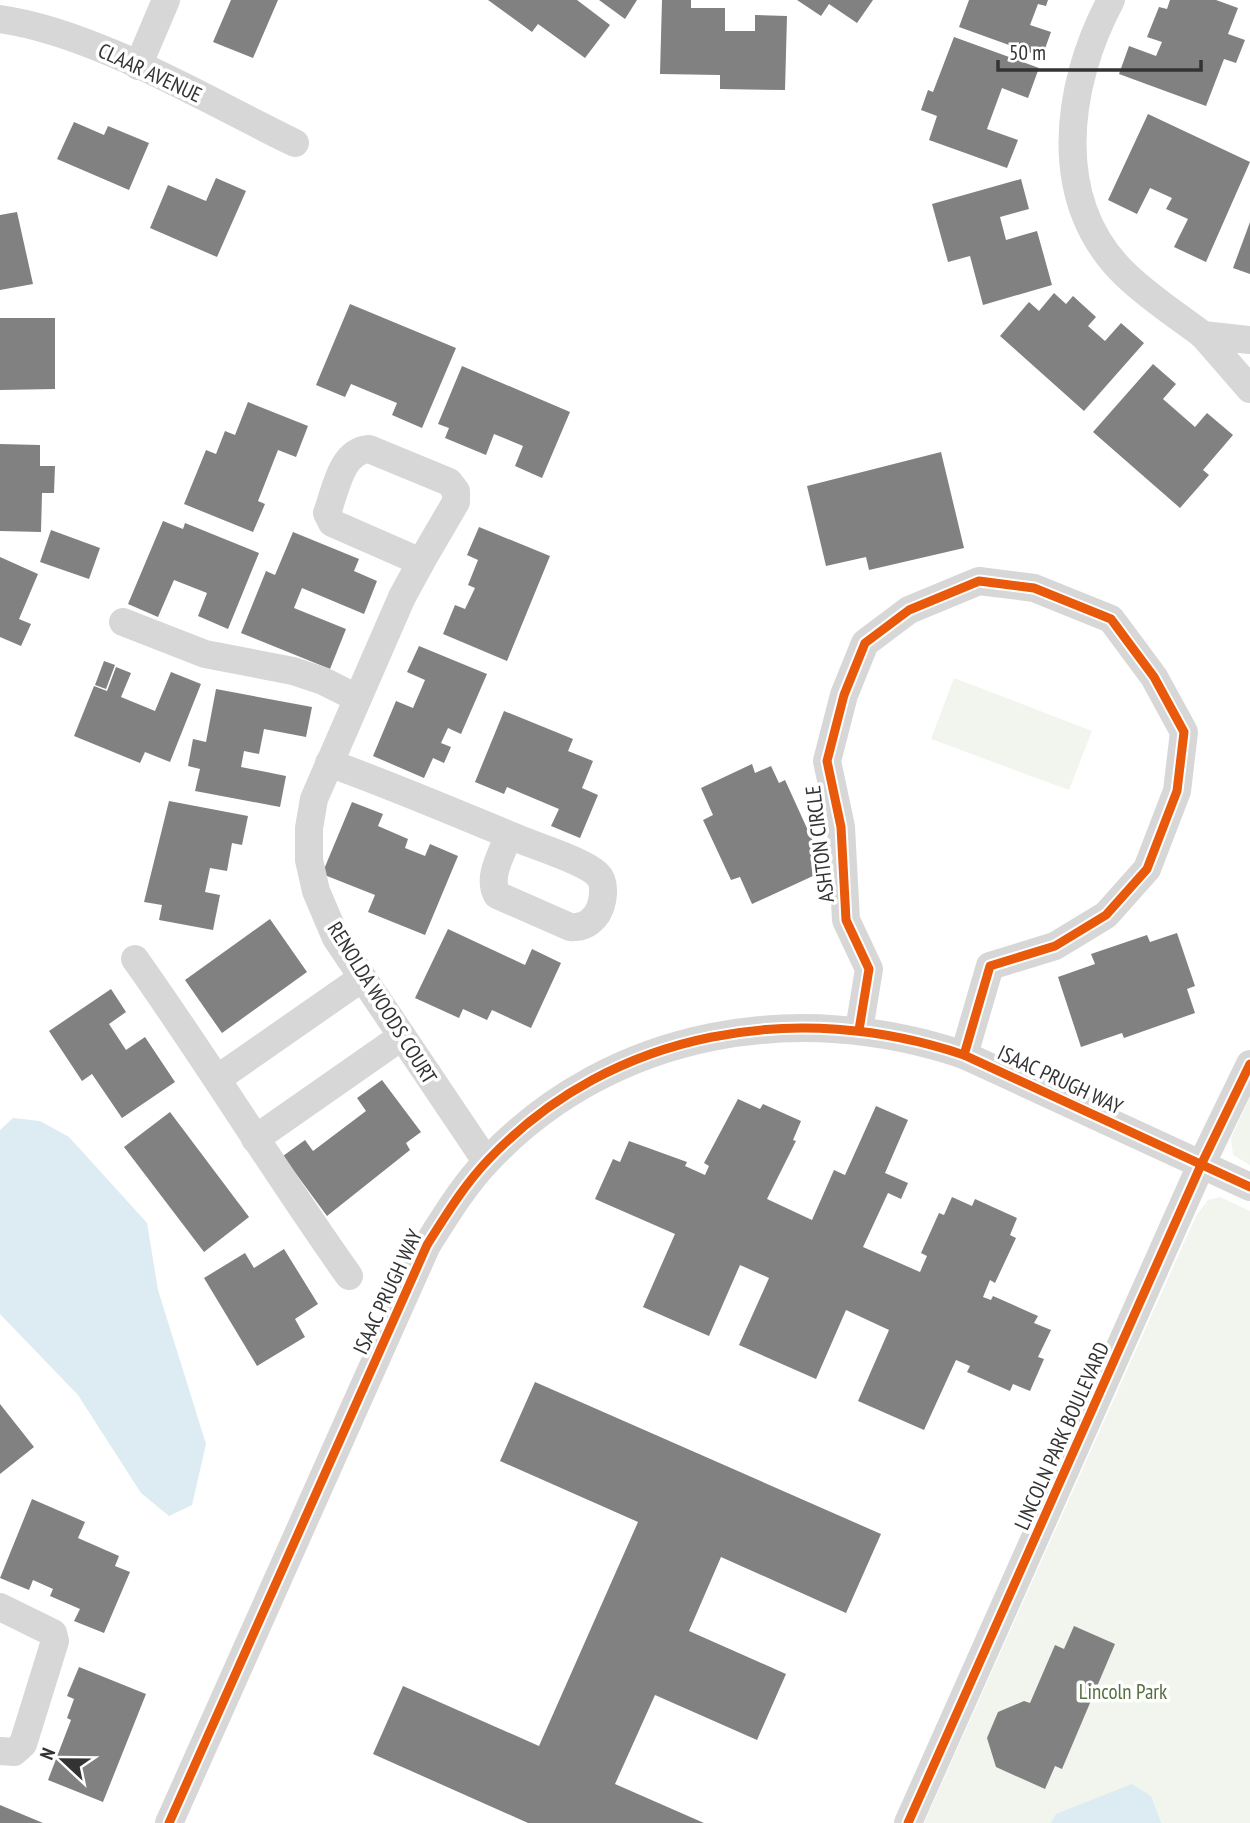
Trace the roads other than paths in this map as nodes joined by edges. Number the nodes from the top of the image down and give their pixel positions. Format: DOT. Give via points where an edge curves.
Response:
graph roads {
  1 [pos="166,0"];
  2 [pos="1111,0"];
  3 [pos="0,19"];
  4 [pos="138,66"];
  5 [pos="295,143"];
  6 [pos="1203,335"];
  7 [pos="1250,340"];
  8 [pos="1250,389"];
  9 [pos="421,562"];
  10 [pos="122,622"];
  11 [pos="357,698"];
  12 [pos="329,763"];
  13 [pos="509,835"];
  14 [pos="135,959"];
  15 [pos="362,978"];
  16 [pos="859,1030"];
  17 [pos="401,1037"];
  18 [pos="964,1055"];
  19 [pos="1250,1065"];
  20 [pos="217,1079"];
  21 [pos="255,1139"];
  22 [pos="486,1161"];
  23 [pos="1201,1166"];
  24 [pos="1250,1187"];
  25 [pos="349,1276"];
  26 [pos="0,1607"];
  27 [pos="0,1751"];
  28 [pos="169,1823"];
  29 [pos="908,1823"];
  1 -- 4 [label="street"];
  2 -- 6 [label="street" via="1085,61 1074,107 1070,146 1075,179 1101,245 1127,276"];
  3 -- 4 [label="street, CLAAR AVENUE" via="67,35"];
  4 -- 5 [label="street, CLAAR AVENUE"];
  6 -- 7 [label="street"];
  6 -- 8 [label="street"];
  9 -- 9 [label="street, RENOLDA WOODS COURT" via="456,502 456,491 449,482 405,463 369,449 358,450 349,457 327,513 332,523"];
  9 -- 11 [label="street, RENOLDA WOODS COURT"];
  10 -- 11 [label="street" via="205,654 313,677"];
  11 -- 12 [label="street, RENOLDA WOODS COURT"];
  12 -- 13 [label="street"];
  12 -- 15 [label="street, RENOLDA WOODS COURT" via="314,799 309,860 316,891 336,938"];
  14 -- 20 [label="street"];
  15 -- 17 [label="street, RENOLDA WOODS COURT"];
  15 -- 20 [label="street"];
  16 -- 18 [label="street, ISAAC PRUGH WAY" via="917,1039"];
  16 -- 18 [label="street, ASHTON CIRCLE" via="869,970 846,920 841,827 827,761 844,695 865,643 909,610 979,582 1034,588 1111,620 1154,677 1184,732 1177,792 1147,869 1106,915 1055,946 990,967"];
  16 -- 22 [label="street, ISAAC PRUGH WAY" via="791,1026 685,1042 587,1084 536,1118"];
  17 -- 21 [label="street"];
  17 -- 22 [label="street, RENOLDA WOODS COURT"];
  18 -- 23 [label="street, ISAAC PRUGH WAY"];
  19 -- 23 [label="street, LINCOLN PARK BOULEVARD"];
  20 -- 21 [label="street"];
  21 -- 25 [label="street"];
  22 -- 28 [label="street, ISAAC PRUGH WAY" via="427,1245"];
  23 -- 24 [label="street, ISAAC PRUGH WAY"];
  23 -- 29 [label="street, LINCOLN PARK BOULEVARD"];
  26 -- 27 [label="street" via="53,1633 55,1641 23,1744 14,1752"];
}
